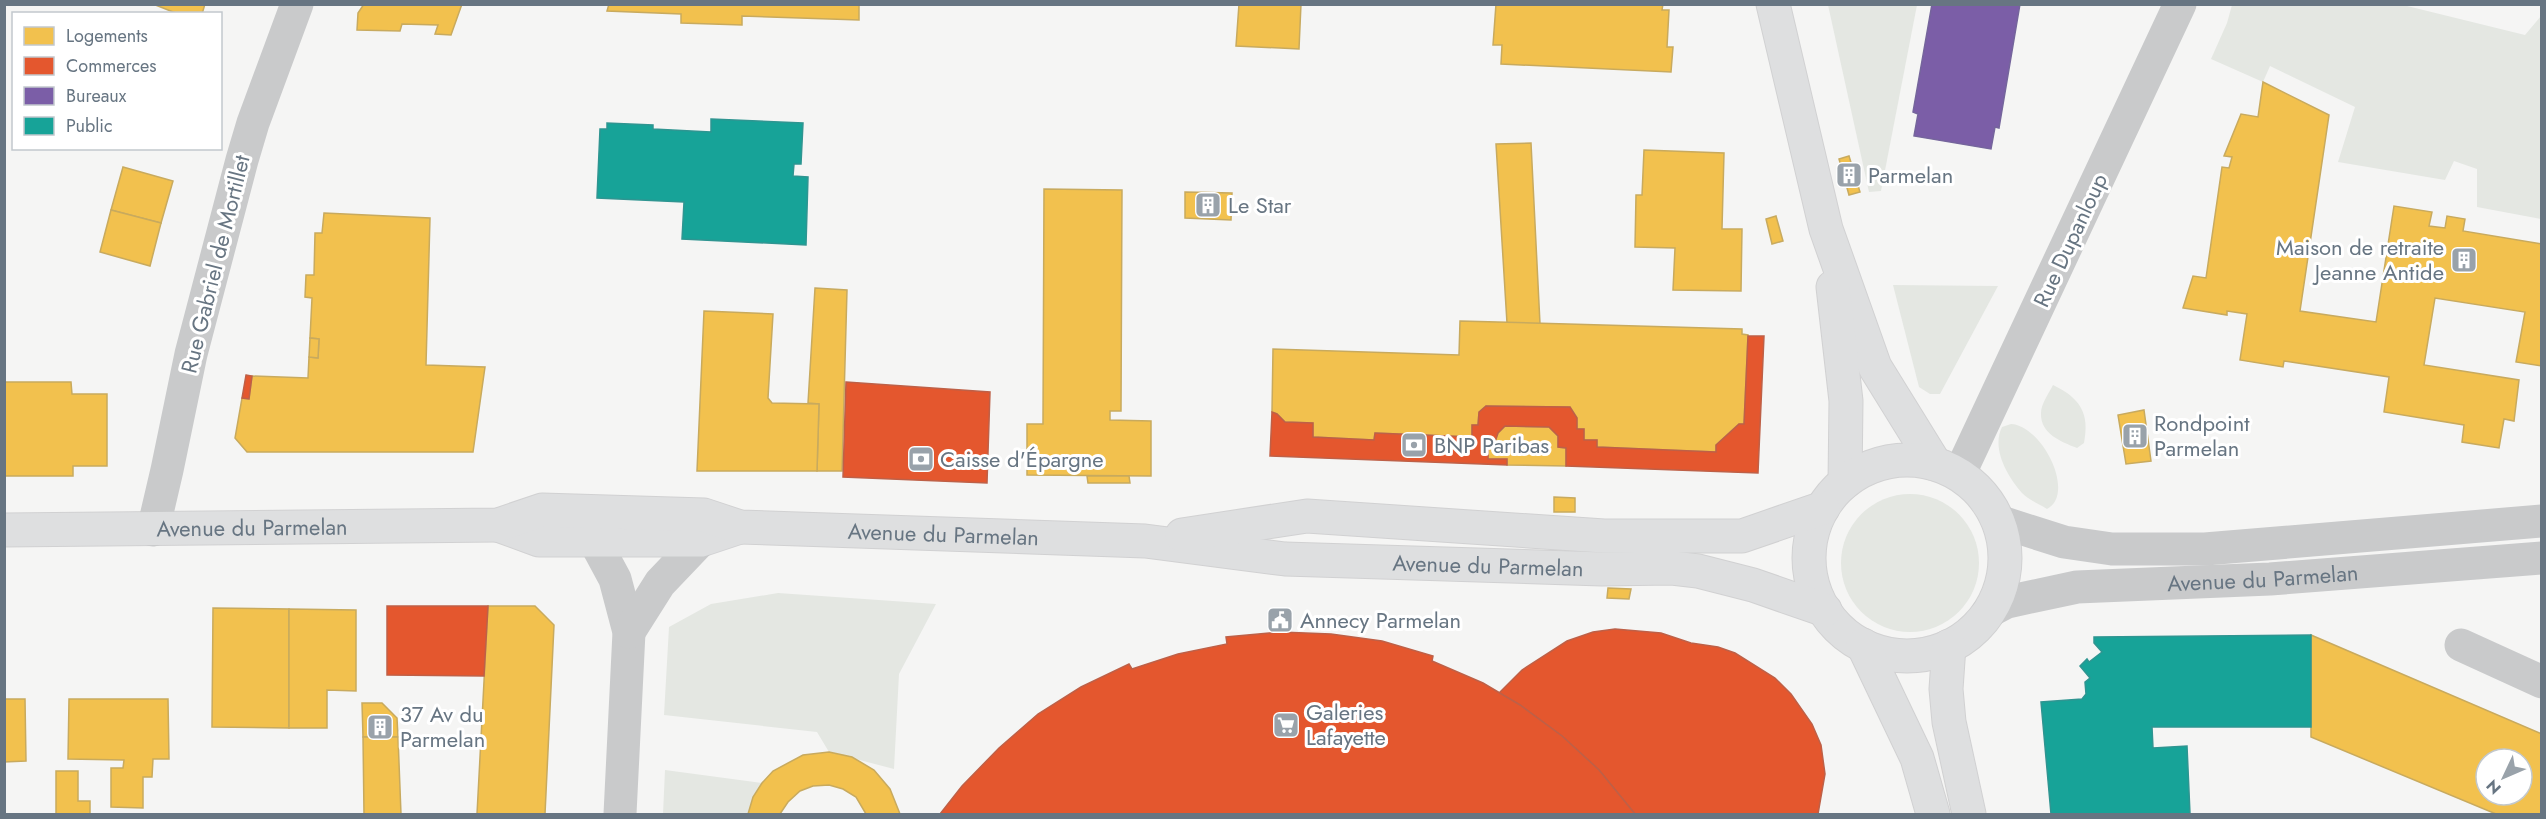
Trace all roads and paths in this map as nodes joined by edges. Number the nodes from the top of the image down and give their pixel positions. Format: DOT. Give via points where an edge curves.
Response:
graph roads {
  1 [pos="297,4"];
  2 [pos="1773,4"];
  3 [pos="2181,4"];
  4 [pos="1826,229"];
  5 [pos="1947,469"];
  6 [pos="1845,482"];
  7 [pos="1823,508"];
  8 [pos="1998,521"];
  9 [pos="2541,521"];
  10 [pos="498,525"];
  11 [pos="740,527"];
  12 [pos="4,530"];
  13 [pos="153,530"];
  14 [pos="594,540"];
  15 [pos="701,540"];
  16 [pos="1145,541"];
  17 [pos="2541,558"];
  18 [pos="1825,610"];
  19 [pos="1988,612"];
  20 [pos="629,632"];
  21 [pos="1863,645"];
  22 [pos="1949,645"];
  23 [pos="2461,645"];
  24 [pos="2541,682"];
  25 [pos="620,814"];
  26 [pos="1933,814"];
  27 [pos="1969,814"];
  1 -- 13 [label="street, Rue Gabriel de Mortillet" via="242,160 191,354"];
  2 -- 4 [label="main road"];
  3 -- 5 [label="street, Rue Dupanloup"];
  4 -- 5 [label="main road" via="1875,367"];
  4 -- 6 [label="main road" via="1846,401"];
  5 -- 6 [label="main road" via="1919,461 1887,462"];
  5 -- 8 [label="main road" via="1982,495"];
  6 -- 7 [label="main road"];
  7 -- 16 [label="main road, Avenue du Parmelan" via="1742,536 1604,536 1307,516"];
  7 -- 18 [label="main road" via="1814,527 1809,559 1815,591"];
  8 -- 9 [label="street, Avenue du Parmelan" via="2071,543 2112,549 2205,549"];
  8 -- 19 [label="main road" via="2004,568"];
  10 -- 11 [label="main road, Avenue du Parmelan" via="542,510 704,515"];
  10 -- 13 [label="main road, Avenue du Parmelan"];
  10 -- 14 [label="main road, Avenue du Parmelan" via="539,540"];
  11 -- 15 [label="main road, Avenue du Parmelan"];
  11 -- 16 [label="main road, Avenue du Parmelan"];
  12 -- 13 [label="main road, Avenue du Parmelan"];
  14 -- 15 [label="main road, Avenue du Parmelan"];
  14 -- 20 [label="street" via="615,579"];
  15 -- 20 [label="street" via="660,583"];
  16 -- 18 [label="main road, Avenue du Parmelan" via="1285,559 1672,568 1753,585"];
  17 -- 19 [label="street, Avenue du Parmelan" via="2270,579 2077,587 2007,602"];
  18 -- 21 [label="main road" via="1841,630"];
  19 -- 22 [label="main road" via="1968,634"];
  20 -- 25 [label="street"];
  21 -- 22 [label="main road" via="1904,656 1926,654"];
  21 -- 26 [label="main road" via="1917,758"];
  22 -- 27 [label="main road" via="1949,722"];
  23 -- 24 [label="street"];
}
